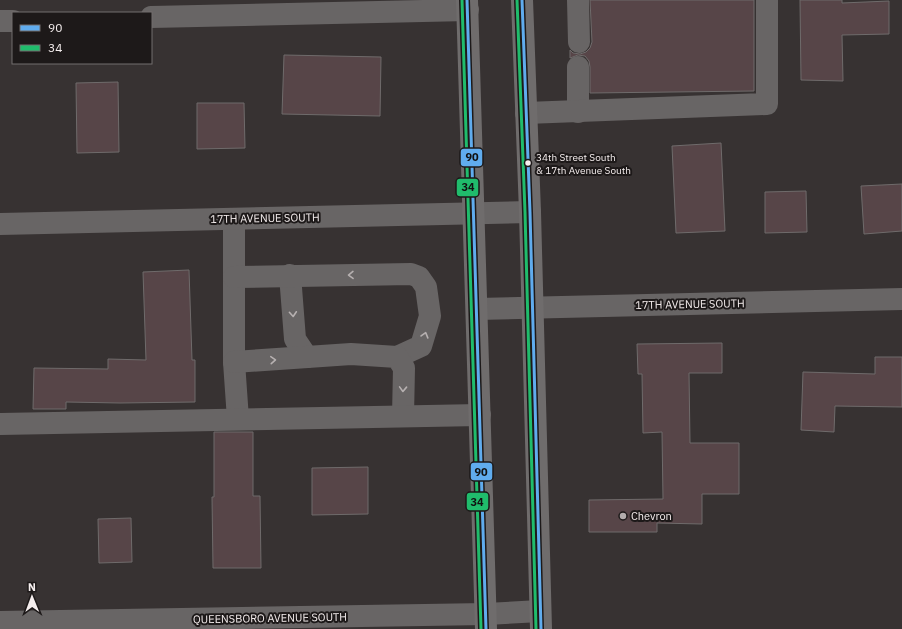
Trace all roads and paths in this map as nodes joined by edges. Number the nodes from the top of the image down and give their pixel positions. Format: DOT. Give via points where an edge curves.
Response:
graph roads {
  1 [pos="522,0"];
  2 [pos="578,0"];
  3 [pos="767,0"];
  4 [pos="468,5"];
  5 [pos="152,17"];
  6 [pos="12,20"];
  7 [pos="0,21"];
  8 [pos="579,42"];
  9 [pos="578,66"];
  10 [pos="578,112"];
  11 [pos="526,113"];
  12 [pos="530,212"];
  13 [pos="474,214"];
  14 [pos="234,219"];
  15 [pos="0,224"];
  16 [pos="290,276"];
  17 [pos="234,277"];
  18 [pos="902,299"];
  19 [pos="531,308"];
  20 [pos="477,309"];
  21 [pos="307,357"];
  22 [pos="397,357"];
  23 [pos="234,362"];
  24 [pos="480,414"];
  25 [pos="402,416"];
  26 [pos="238,419"];
  27 [pos="0,424"];
  28 [pos="540,620"];
  29 [pos="0,622"];
  30 [pos="486,622"];
  1 -- 11 [label="highway"];
  2 -- 8 [label="street"];
  3 -- 10 [label="street" via="767,104"];
  4 -- 5 [label="street"];
  4 -- 13 [label="highway"];
  6 -- 7 [label="street"];
  9 -- 10 [label="street"];
  10 -- 11 [label="street"];
  11 -- 12 [label="highway"];
  12 -- 13 [label="street, 17TH AVENUE SOUTH"];
  12 -- 19 [label="highway"];
  13 -- 14 [label="street, 17TH AVENUE SOUTH"];
  13 -- 20 [label="highway"];
  14 -- 15 [label="street, 17TH AVENUE SOUTH"];
  14 -- 17 [label="street"];
  16 -- 17 [label="street"];
  16 -- 21 [label="street, one-way" via="295,339"];
  22 -- 16 [label="street, one-way" via="421,346 426,331 430,316 426,287 419,277 412,274"];
  17 -- 23 [label="street"];
  18 -- 19 [label="street, 17TH AVENUE SOUTH"];
  19 -- 20 [label="street, 17TH AVENUE SOUTH"];
  19 -- 28 [label="highway"];
  20 -- 24 [label="highway"];
  21 -- 22 [label="street" via="351,354"];
  23 -- 21 [label="street, one-way"];
  22 -- 25 [label="street, one-way" via="404,368"];
  23 -- 26 [label="street"];
  24 -- 25 [label="street"];
  24 -- 30 [label="highway"];
  25 -- 26 [label="street"];
  26 -- 27 [label="street"];
  28 -- 30 [label="street, QUEENSBORO AVENUE SOUTH"];
  29 -- 30 [label="street, QUEENSBORO AVENUE SOUTH"];
}
